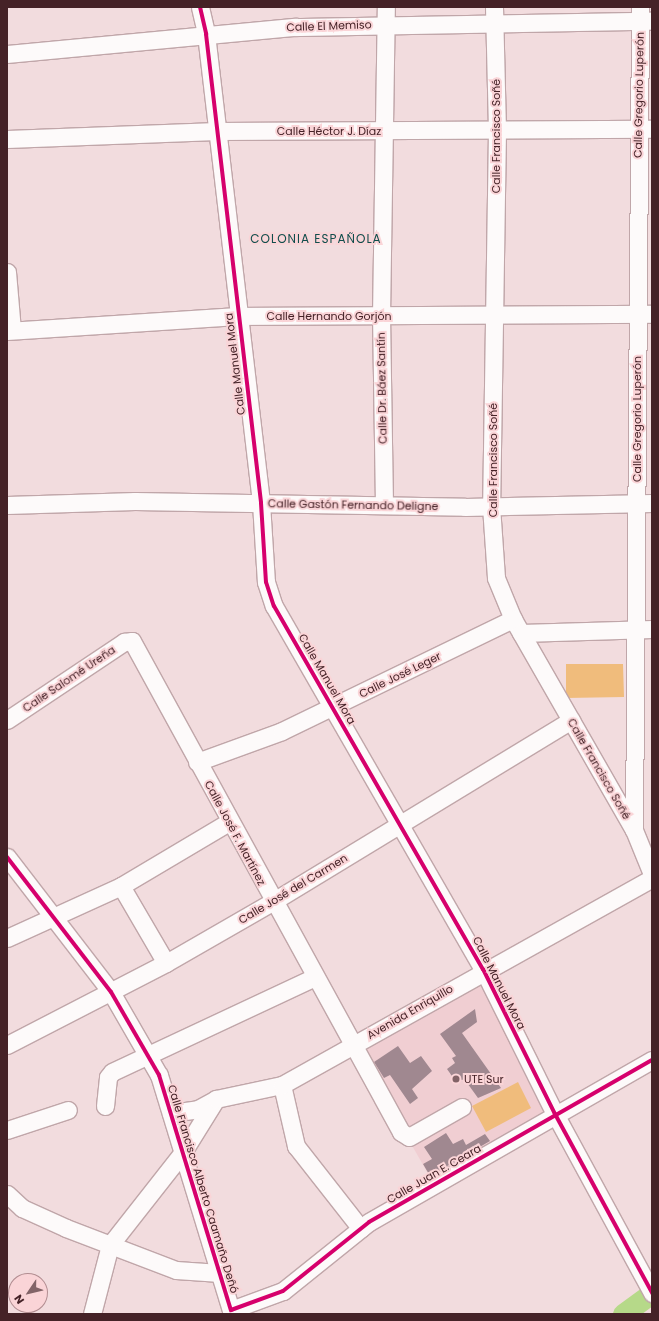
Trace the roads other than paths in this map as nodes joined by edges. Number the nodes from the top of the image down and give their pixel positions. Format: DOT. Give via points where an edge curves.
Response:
graph roads {
  1 [pos="200,7"];
  2 [pos="494,7"];
  3 [pos="386,15"];
  4 [pos="644,17"];
  5 [pos="494,25"];
  6 [pos="206,34"];
  7 [pos="7,54"];
  8 [pos="645,129"];
  9 [pos="217,130"];
  10 [pos="385,131"];
  11 [pos="497,131"];
  12 [pos="7,139"];
  13 [pos="7,272"];
  14 [pos="644,314"];
  15 [pos="238,316"];
  16 [pos="381,316"];
  17 [pos="494,317"];
  18 [pos="10,330"];
  19 [pos="261,503"];
  20 [pos="644,503"];
  21 [pos="7,505"];
  22 [pos="384,506"];
  23 [pos="491,506"];
  24 [pos="517,626"];
  25 [pos="644,629"];
  26 [pos="132,641"];
  27 [pos="333,707"];
  28 [pos="7,720"];
  29 [pos="571,720"];
  30 [pos="197,762"];
  31 [pos="229,822"];
  32 [pos="400,823"];
  33 [pos="634,830"];
  34 [pos="7,857"];
  35 [pos="652,874"];
  36 [pos="652,878"];
  37 [pos="121,886"];
  38 [pos="272,902"];
  39 [pos="54,915"];
  40 [pos="7,938"];
  41 [pos="166,964"];
  42 [pos="483,970"];
  43 [pos="315,977"];
  44 [pos="110,992"];
  45 [pos="354,1044"];
  46 [pos="7,1045"];
  47 [pos="148,1056"];
  48 [pos="652,1060"];
  49 [pos="282,1085"];
  50 [pos="216,1099"];
  51 [pos="105,1106"];
  52 [pos="462,1107"];
  53 [pos="68,1110"];
  54 [pos="171,1113"];
  55 [pos="555,1114"];
  56 [pos="7,1130"];
  57 [pos="183,1152"];
  58 [pos="7,1194"];
  59 [pos="361,1229"];
  60 [pos="110,1245"];
  61 [pos="220,1273"];
  62 [pos="652,1293"];
  63 [pos="231,1310"];
  64 [pos="92,1314"];
  1 -- 6 [label="street, Calle Manuel Mora"];
  2 -- 5 [label="street, Calle Francisco Soñé"];
  3 -- 5 [label="street, Calle El Memiso"];
  3 -- 6 [label="street, Calle El Memiso"];
  3 -- 10 [label="street, Calle Dr. Báez Santín"];
  4 -- 5 [label="street, Calle El Memiso"];
  4 -- 8 [label="street, Calle Gregorio Luperón"];
  5 -- 11 [label="street, Calle Francisco Soñé"];
  6 -- 7 [label="street, Calle El Memiso"];
  6 -- 9 [label="street, Calle Manuel Mora"];
  8 -- 11 [label="street, Calle Héctor J. Díaz"];
  8 -- 14 [label="street, Calle Gregorio Luperón"];
  9 -- 10 [label="street, Calle Héctor J. Díaz"];
  9 -- 12 [label="street, Calle Héctor J. Díaz"];
  9 -- 15 [label="street, Calle Manuel Mora"];
  10 -- 11 [label="street, Calle Héctor J. Díaz"];
  10 -- 16 [label="street, Calle Dr. Báez Santín"];
  11 -- 17 [label="street, Calle Francisco Soñé"];
  13 -- 18 [label="street"];
  14 -- 17 [label="street, Calle Hernando Gorjón"];
  14 -- 20 [label="street, Calle Gregorio Luperón"];
  15 -- 16 [label="street, Calle Hernando Gorjón"];
  15 -- 18 [label="street, Calle Hernando Gorjón"];
  15 -- 19 [label="street, Calle Manuel Mora"];
  16 -- 17 [label="street, Calle Hernando Gorjón"];
  16 -- 22 [label="street, Calle Dr. Báez Santín"];
  17 -- 23 [label="street, Calle Francisco Soñé"];
  19 -- 21 [label="street, Calle Gastón Fernando Deligne"];
  19 -- 22 [label="street, Calle Gastón Fernando Deligne"];
  19 -- 27 [label="street, Calle Manuel Mora" via="266,582 274,606"];
  20 -- 23 [label="street, Calle Gastón Fernando Deligne"];
  20 -- 25 [label="street, Calle Gregorio Luperón"];
  22 -- 23 [label="street, Calle Gastón Fernando Deligne"];
  23 -- 24 [label="street, Calle Francisco Soñé" via="496,578"];
  24 -- 25 [label="street, Calle José Leger"];
  24 -- 27 [label="street, Calle José Leger"];
  24 -- 29 [label="street, Calle Francisco Soñé"];
  25 -- 33 [label="street, Calle Gregorio Luperón"];
  26 -- 28 [label="street, Calle Salomé Ureña" via="124,642"];
  26 -- 30 [label="street, Calle José F. Martínez"];
  27 -- 30 [label="street, Calle José Leger"];
  27 -- 32 [label="street, Calle Manuel Mora"];
  29 -- 32 [label="street, Calle José del Carmen"];
  29 -- 33 [label="street, Calle Francisco Soñé"];
  30 -- 31 [label="street, Calle José F. Martínez"];
  31 -- 37 [label="street"];
  31 -- 38 [label="street, Calle José F. Martínez"];
  32 -- 38 [label="street, Calle José del Carmen"];
  32 -- 42 [label="street, Calle Manuel Mora"];
  33 -- 35 [label="street, Calle Francisco Soñé"];
  34 -- 39 [label="street, Calle Francisco Alberto Caamaño Deñó"];
  36 -- 42 [label="street, Avenida Enriquillo"];
  37 -- 39 [label="street"];
  37 -- 41 [label="street"];
  38 -- 41 [label="street, Calle José del Carmen"];
  38 -- 43 [label="street, Calle José F. Martínez"];
  39 -- 40 [label="street"];
  39 -- 44 [label="street, Calle Francisco Alberto Caamaño Deñó"];
  41 -- 44 [label="street, Calle José del Carmen"];
  42 -- 45 [label="street, Avenida Enriquillo"];
  42 -- 55 [label="street, Calle Manuel Mora"];
  43 -- 45 [label="street, Calle José F. Martínez"];
  43 -- 47 [label="street"];
  44 -- 46 [label="street, Calle José del Carmen"];
  44 -- 47 [label="street, Calle Francisco Alberto Caamaño Deñó"];
  45 -- 49 [label="street, Avenida Enriquillo"];
  45 -- 52 [label="street, Calle José F. Martínez" via="401,1132 409,1137"];
  47 -- 51 [label="street" via="108,1077"];
  47 -- 54 [label="street, Calle Francisco Alberto Caamaño Deñó" via="159,1075"];
  48 -- 55 [label="street, Calle Juan E. Ceara"];
  49 -- 50 [label="street, Avenida Enriquillo"];
  49 -- 59 [label="street" via="296,1146"];
  50 -- 54 [label="street, Avenida Enriquillo" via="198,1109"];
  50 -- 57 [label="street"];
  53 -- 56 [label="street"];
  54 -- 57 [label="street, Calle Francisco Alberto Caamaño Deñó"];
  55 -- 59 [label="street, Calle Juan E. Ceara"];
  55 -- 62 [label="street, Calle Manuel Mora"];
  57 -- 60 [label="street"];
  57 -- 61 [label="street, Calle Francisco Alberto Caamaño Deñó"];
  58 -- 60 [label="street" via="22,1208"];
  59 -- 63 [label="street, Calle Juan E. Ceara" via="283,1291"];
  60 -- 61 [label="street" via="176,1270"];
  60 -- 64 [label="street"];
  61 -- 63 [label="street, Calle Francisco Alberto Caamaño Deñó"];
}
